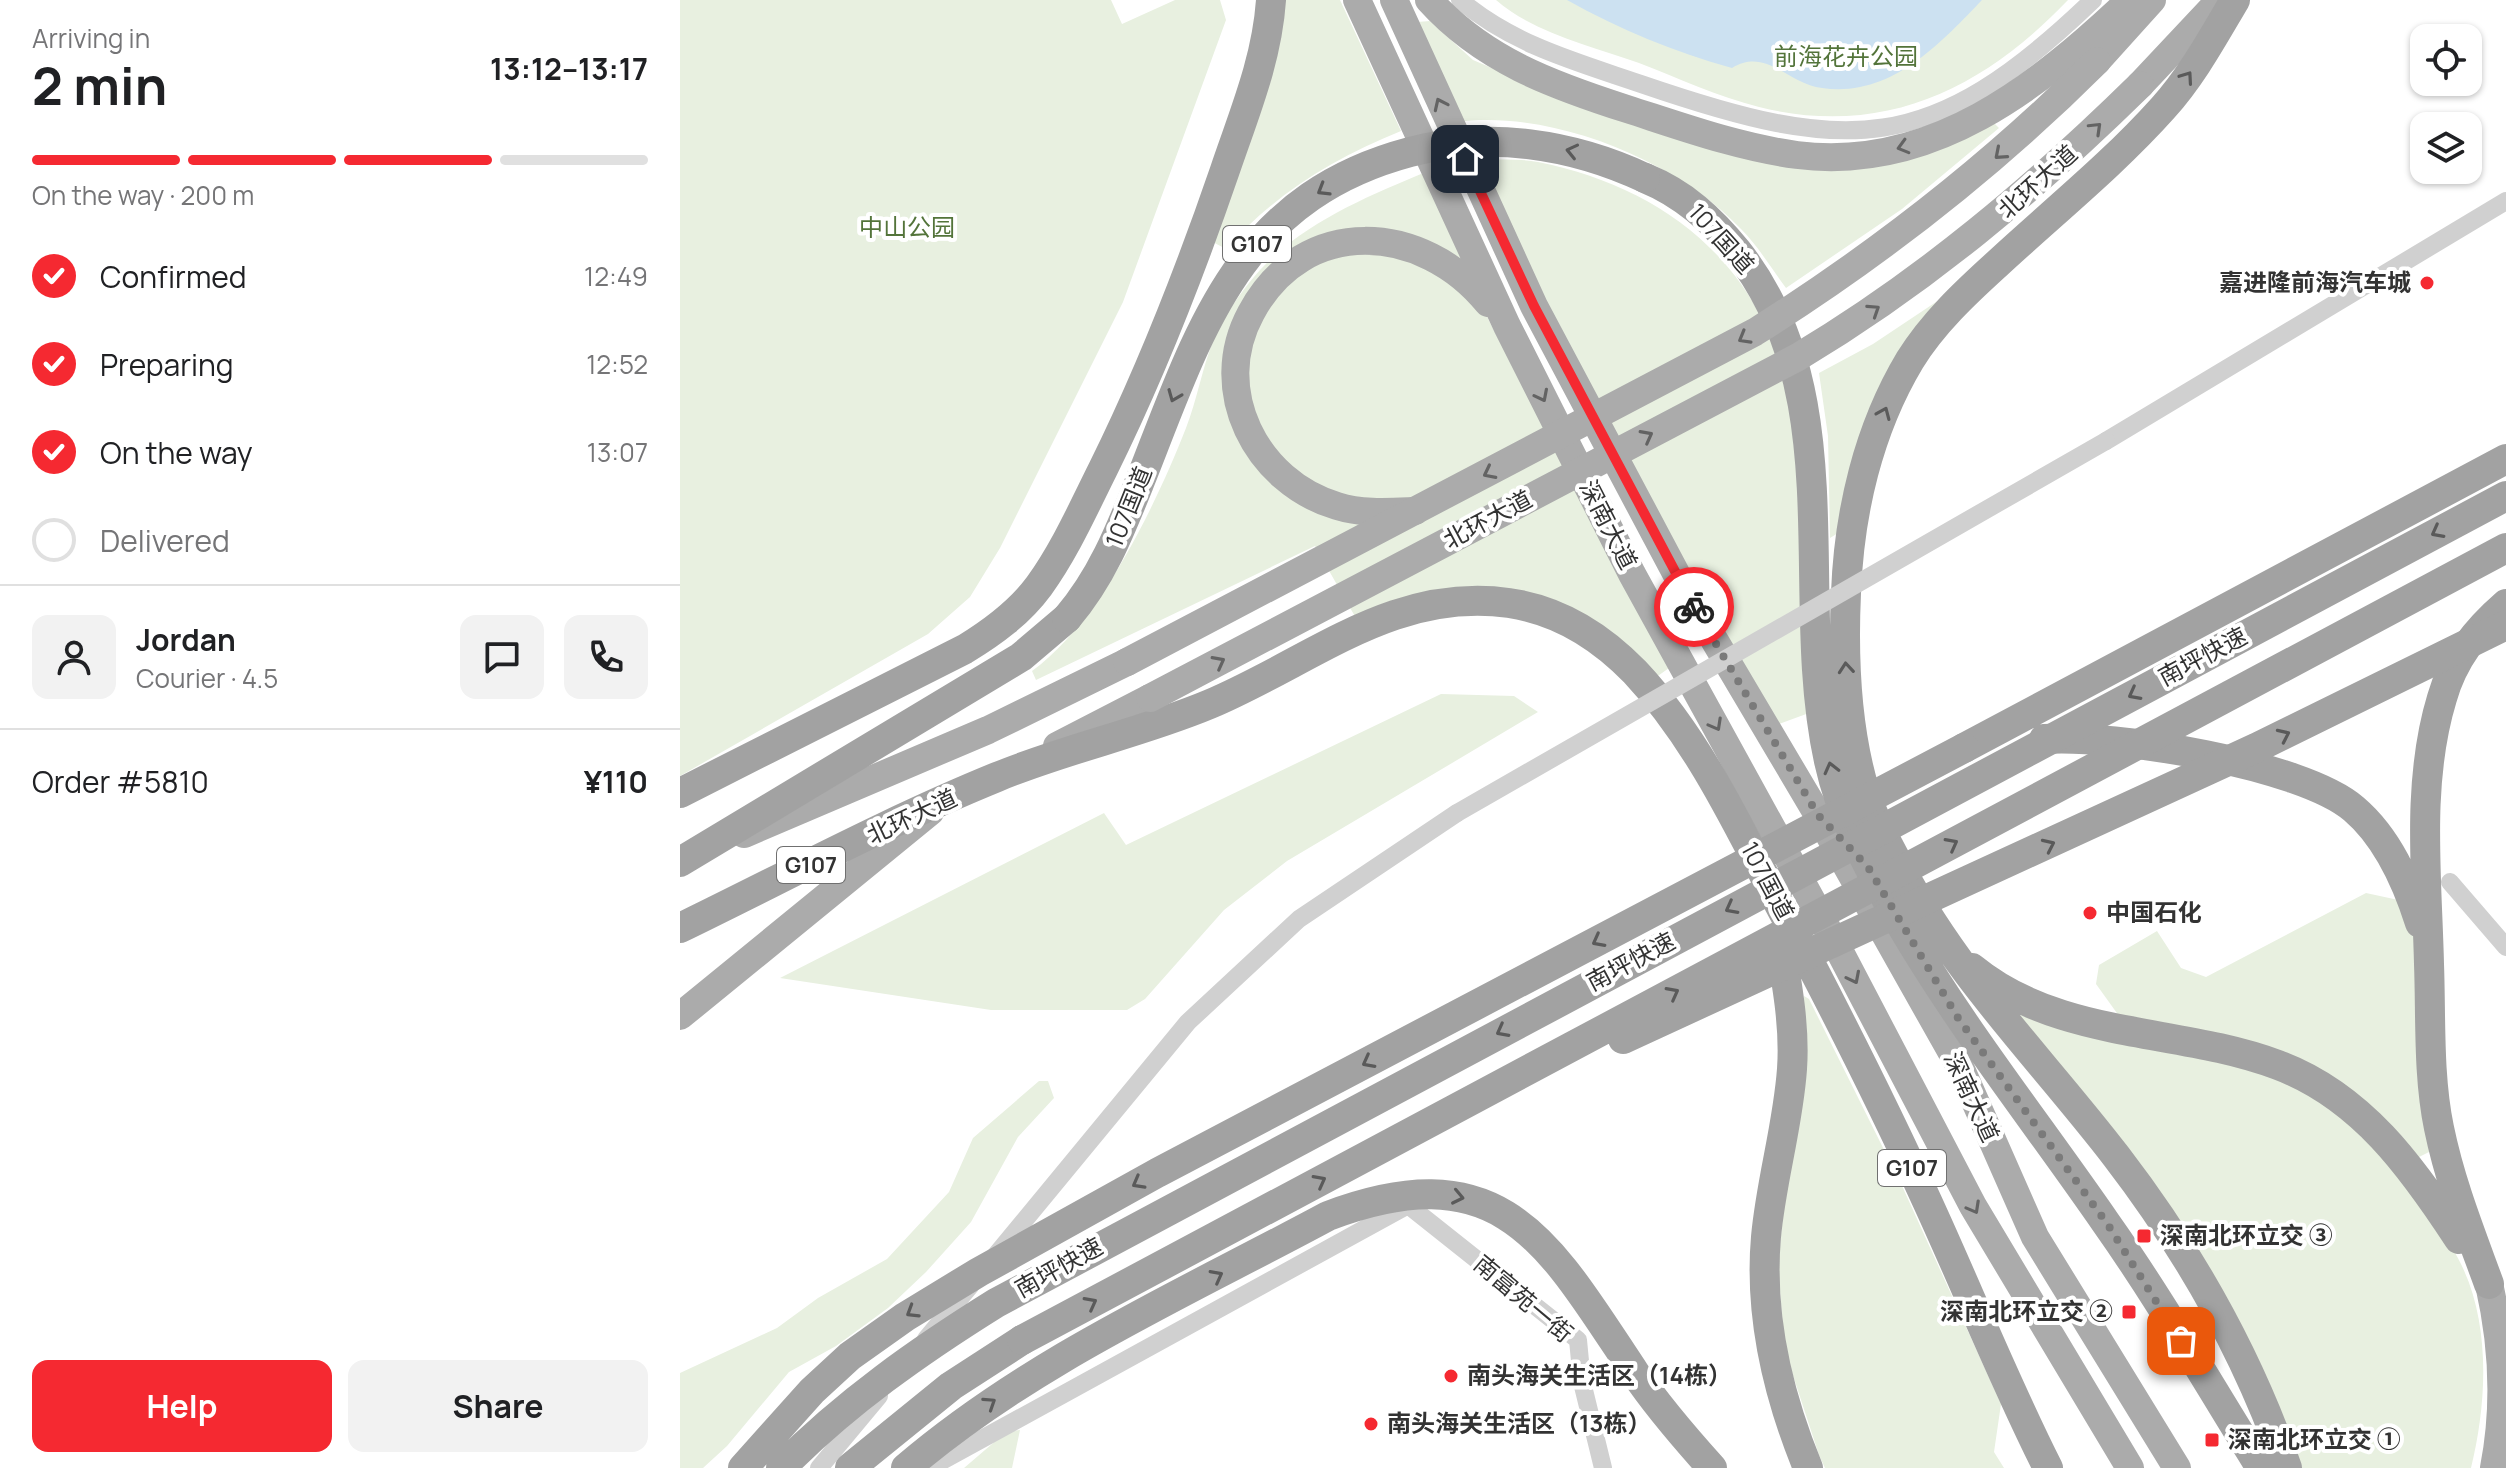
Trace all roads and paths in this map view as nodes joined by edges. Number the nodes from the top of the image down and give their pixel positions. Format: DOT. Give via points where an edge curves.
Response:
graph roads {
  1 [pos="1271,0"];
  2 [pos="1357,0"];
  3 [pos="1394,0"];
  4 [pos="1429,0"];
  5 [pos="1460,0"];
  6 [pos="2093,0"];
  7 [pos="2130,0"];
  8 [pos="2152,0"];
  9 [pos="2220,0"];
  10 [pos="2235,0"];
  11 [pos="2506,201"];
  12 [pos="1507,326"];
  13 [pos="2506,459"];
  14 [pos="2506,496"];
  15 [pos="1415,511"];
  16 [pos="2506,548"];
  17 [pos="2506,604"];
  18 [pos="2506,625"];
  19 [pos="1156,710"];
  20 [pos="1964,748"];
  21 [pos="999,776"];
  22 [pos="680,793"];
  23 [pos="942,803"];
  24 [pos="1818,815"];
  25 [pos="691,857"];
  26 [pos="1868,867"];
  27 [pos="1764,875"];
  28 [pos="2450,882"];
  29 [pos="680,928"];
  30 [pos="1945,943"];
  31 [pos="2506,947"];
  32 [pos="2430,980"];
  33 [pos="680,1016"];
  34 [pos="1466,1103"];
  35 [pos="2489,1284"];
  36 [pos="1578,1340"];
  37 [pos="743,1468"];
  38 [pos="781,1468"];
  39 [pos="819,1468"];
  40 [pos="850,1468"];
  41 [pos="906,1468"];
  42 [pos="929,1468"];
  43 [pos="1603,1468"];
  44 [pos="1693,1468"];
  45 [pos="1712,1468"];
  46 [pos="1808,1468"];
  47 [pos="2048,1468"];
  48 [pos="2130,1468"];
  49 [pos="2177,1468"];
  50 [pos="2261,1468"];
  51 [pos="2287,1468"];
  52 [pos="2494,1468"];
  1 -- 22 [label="highway" via="1257,78 1198,250 1132,410 1037,588 995,631"];
  2 -- 12 [label="main road, 深南大道"];
  24 -- 3 [label="main road, 深南大道, one-way" via="1687,594 1534,306"];
  7 -- 4 [label="main road, one-way" via="2035,84 1992,112 1945,135 1846,157 1747,146 1569,90 1496,57 1465,36"];
  5 -- 6 [label="street" via="1497,28 1547,52 1731,115 1821,131 1904,125 1943,113 2007,76"];
  8 -- 15 [label="main road, 北环大道, one-way, bridge" via="2097,61 1987,165 1805,300 1708,359"];
  19 -- 9 [label="main road, 北环大道, one-way, bridge" via="1798,357 1909,287 1998,218 2140,85"];
  30 -- 10 [label="highway, one-way" via="1873,814 1855,745 1845,659 1846,574 1870,448 1895,387 1931,331 2162,110"];
  11 -- 39 [label="street, bridge" via="2106,441 1457,813 1299,919 1188,1022"];
  12 -- 15 [label="main road" via="1445,261 1399,243 1346,243 1298,262 1271,284 1251,313 1235,370 1238,406 1251,439 1273,469 1336,506 1374,513"];
  12 -- 48 [label="main road, 深南大道, one-way" via="1632,574 1973,1206"];
  13 -- 20 [label="highway"];
  14 -- 38 [label="highway, 南坪快速, one-way, bridge" via="996,1303 870,1390"];
  15 -- 25 [label="main road, 北环大道, bridge" via="974,736"];
  34 -- 16 [label="highway, 南坪快速, one-way, bridge"];
  17 -- 32 [label="highway, bridge" via="2480,627 2458,659 2442,696 2434,735 2426,827"];
  34 -- 18 [label="highway, one-way, bridge" via="1675,1017 2021,858"];
  19 -- 21 [label="highway, 107国道 / G107"];
  19 -- 27 [label="highway, 107国道 / G107" via="1242,689 1404,609 1453,600 1513,604 1548,613 1579,627 1632,670 1675,722"];
  20 -- 32 [label="highway, bridge" via="2066,738 2121,742 2272,770 2321,788 2353,808 2398,867 2423,935"];
  20 -- 37 [label="highway, one-way, bridge" via="979,1272 850,1356"];
  21 -- 23 [label="highway, 北环大道 / G107"];
  23 -- 29 [label="highway, 北环大道 / G107"];
  23 -- 33 [label="main road"];
  24 -- 26 [label="highway"];
  24 -- 49 [label="main road, 深南大道" via="1960,1067 2035,1237"];
  26 -- 25 [label="highway, 107国道 / G107, one-way, bridge" via="1846,817 1826,742 1817,665 1808,432 1789,346 1771,300 1724,236 1682,196 1569,150 1513,142 1426,148 1371,165 1291,211 1251,251 1217,298 1103,570 1067,618 1021,657"];
  26 -- 50 [label="highway, 107国道 / G107" via="1958,1018 2108,1225"];
  27 -- 46 [label="highway" via="1785,971 1793,1056 1766,1236 1765,1292 1781,1391"];
  27 -- 47 [label="highway, 107国道 / G107" via="1890,1122"];
  28 -- 31 [label="street"];
  30 -- 35 [label="highway" via="1977,971 2030,1004 2119,1031 2243,1054 2313,1081 2350,1106 2407,1162"];
  30 -- 51 [label="highway" via="2116,1156 2185,1256 2244,1360"];
  32 -- 35 [label="highway" via="2438,1125"];
  40 -- 34 [label="highway, 南坪快速, one-way, bridge" via="951,1386 1022,1340"];
  35 -- 52 [label="main road" via="2503,1403"];
  36 -- 42 [label="street, 南富苑一街" via="1408,1205"];
  36 -- 43 [label="street, 南富苑一街" via="1582,1382"];
  36 -- 44 [label="street" via="1596,1328"];
  41 -- 45 [label="highway, one-way" via="972,1414 1040,1371 1328,1216 1406,1193 1444,1194 1481,1203 1518,1221 1574,1281 1638,1377"];
}
